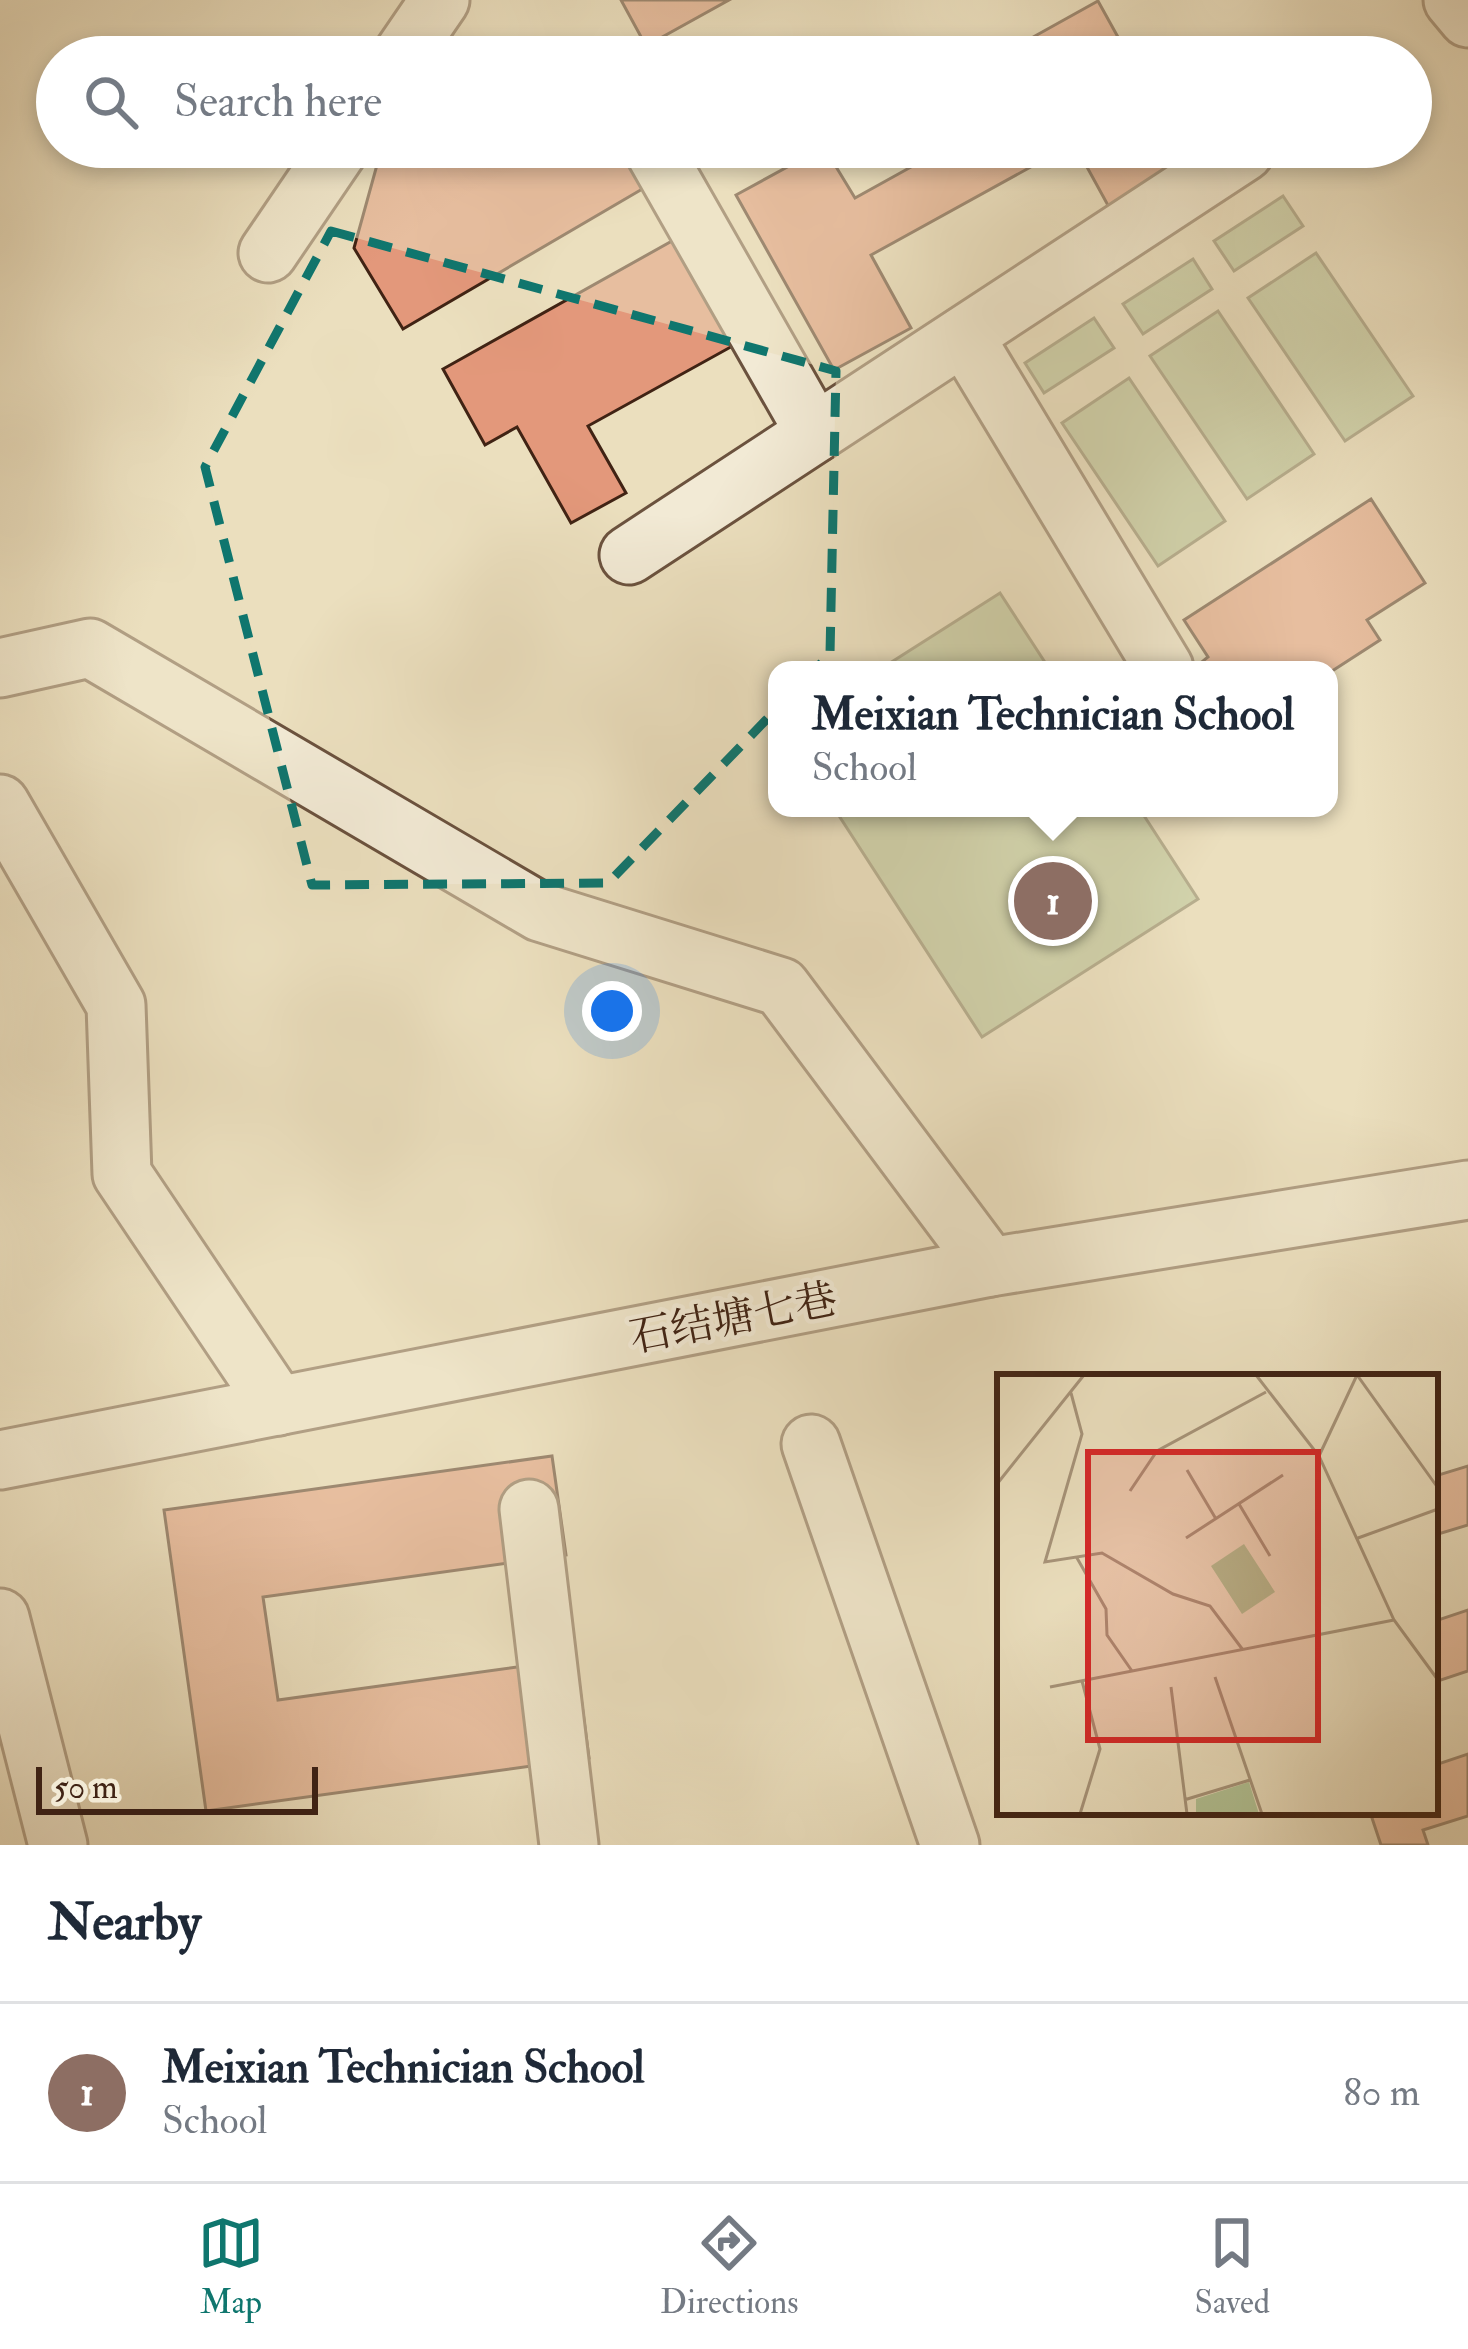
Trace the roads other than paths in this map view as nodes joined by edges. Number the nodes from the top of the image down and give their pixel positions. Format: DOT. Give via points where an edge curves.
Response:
graph roads {
  1 [pos="440,0"];
  2 [pos="1453,0"];
  3 [pos="1468,18"];
  4 [pos="415,36"];
  5 [pos="326,168"];
  6 [pos="664,168"];
  7 [pos="1220,168"];
  8 [pos="268,253"];
  9 [pos="964,336"];
  10 [pos="815,433"];
  11 [pos="629,555"];
  12 [pos="1160,661"];
  13 [pos="0,668"];
  14 [pos="0,804"];
  15 [pos="1468,1190"];
  16 [pos="990,1267"];
  17 [pos="278,1406"];
  18 [pos="811,1444"];
  19 [pos="0,1460"];
  20 [pos="529,1509"];
  21 [pos="0,1618"];
  22 [pos="58,1845"];
  23 [pos="569,1845"];
  24 [pos="950,1845"];
  1 -- 4 [label="street"];
  2 -- 3 [label="street"];
  5 -- 8 [label="street"];
  6 -- 10 [label="street"];
  7 -- 9 [label="street"];
  9 -- 10 [label="street"];
  9 -- 12 [label="street"];
  10 -- 11 [label="street"];
  13 -- 16 [label="street" via="90,648 540,912 782,987"];
  14 -- 17 [label="street" via="116,1005 122,1174"];
  15 -- 16 [label="street, 石结塘七巷"];
  16 -- 17 [label="street, 石结塘七巷"];
  17 -- 19 [label="street, 石结塘七巷"];
  18 -- 24 [label="street"];
  20 -- 23 [label="street"];
  21 -- 22 [label="street"];
}
